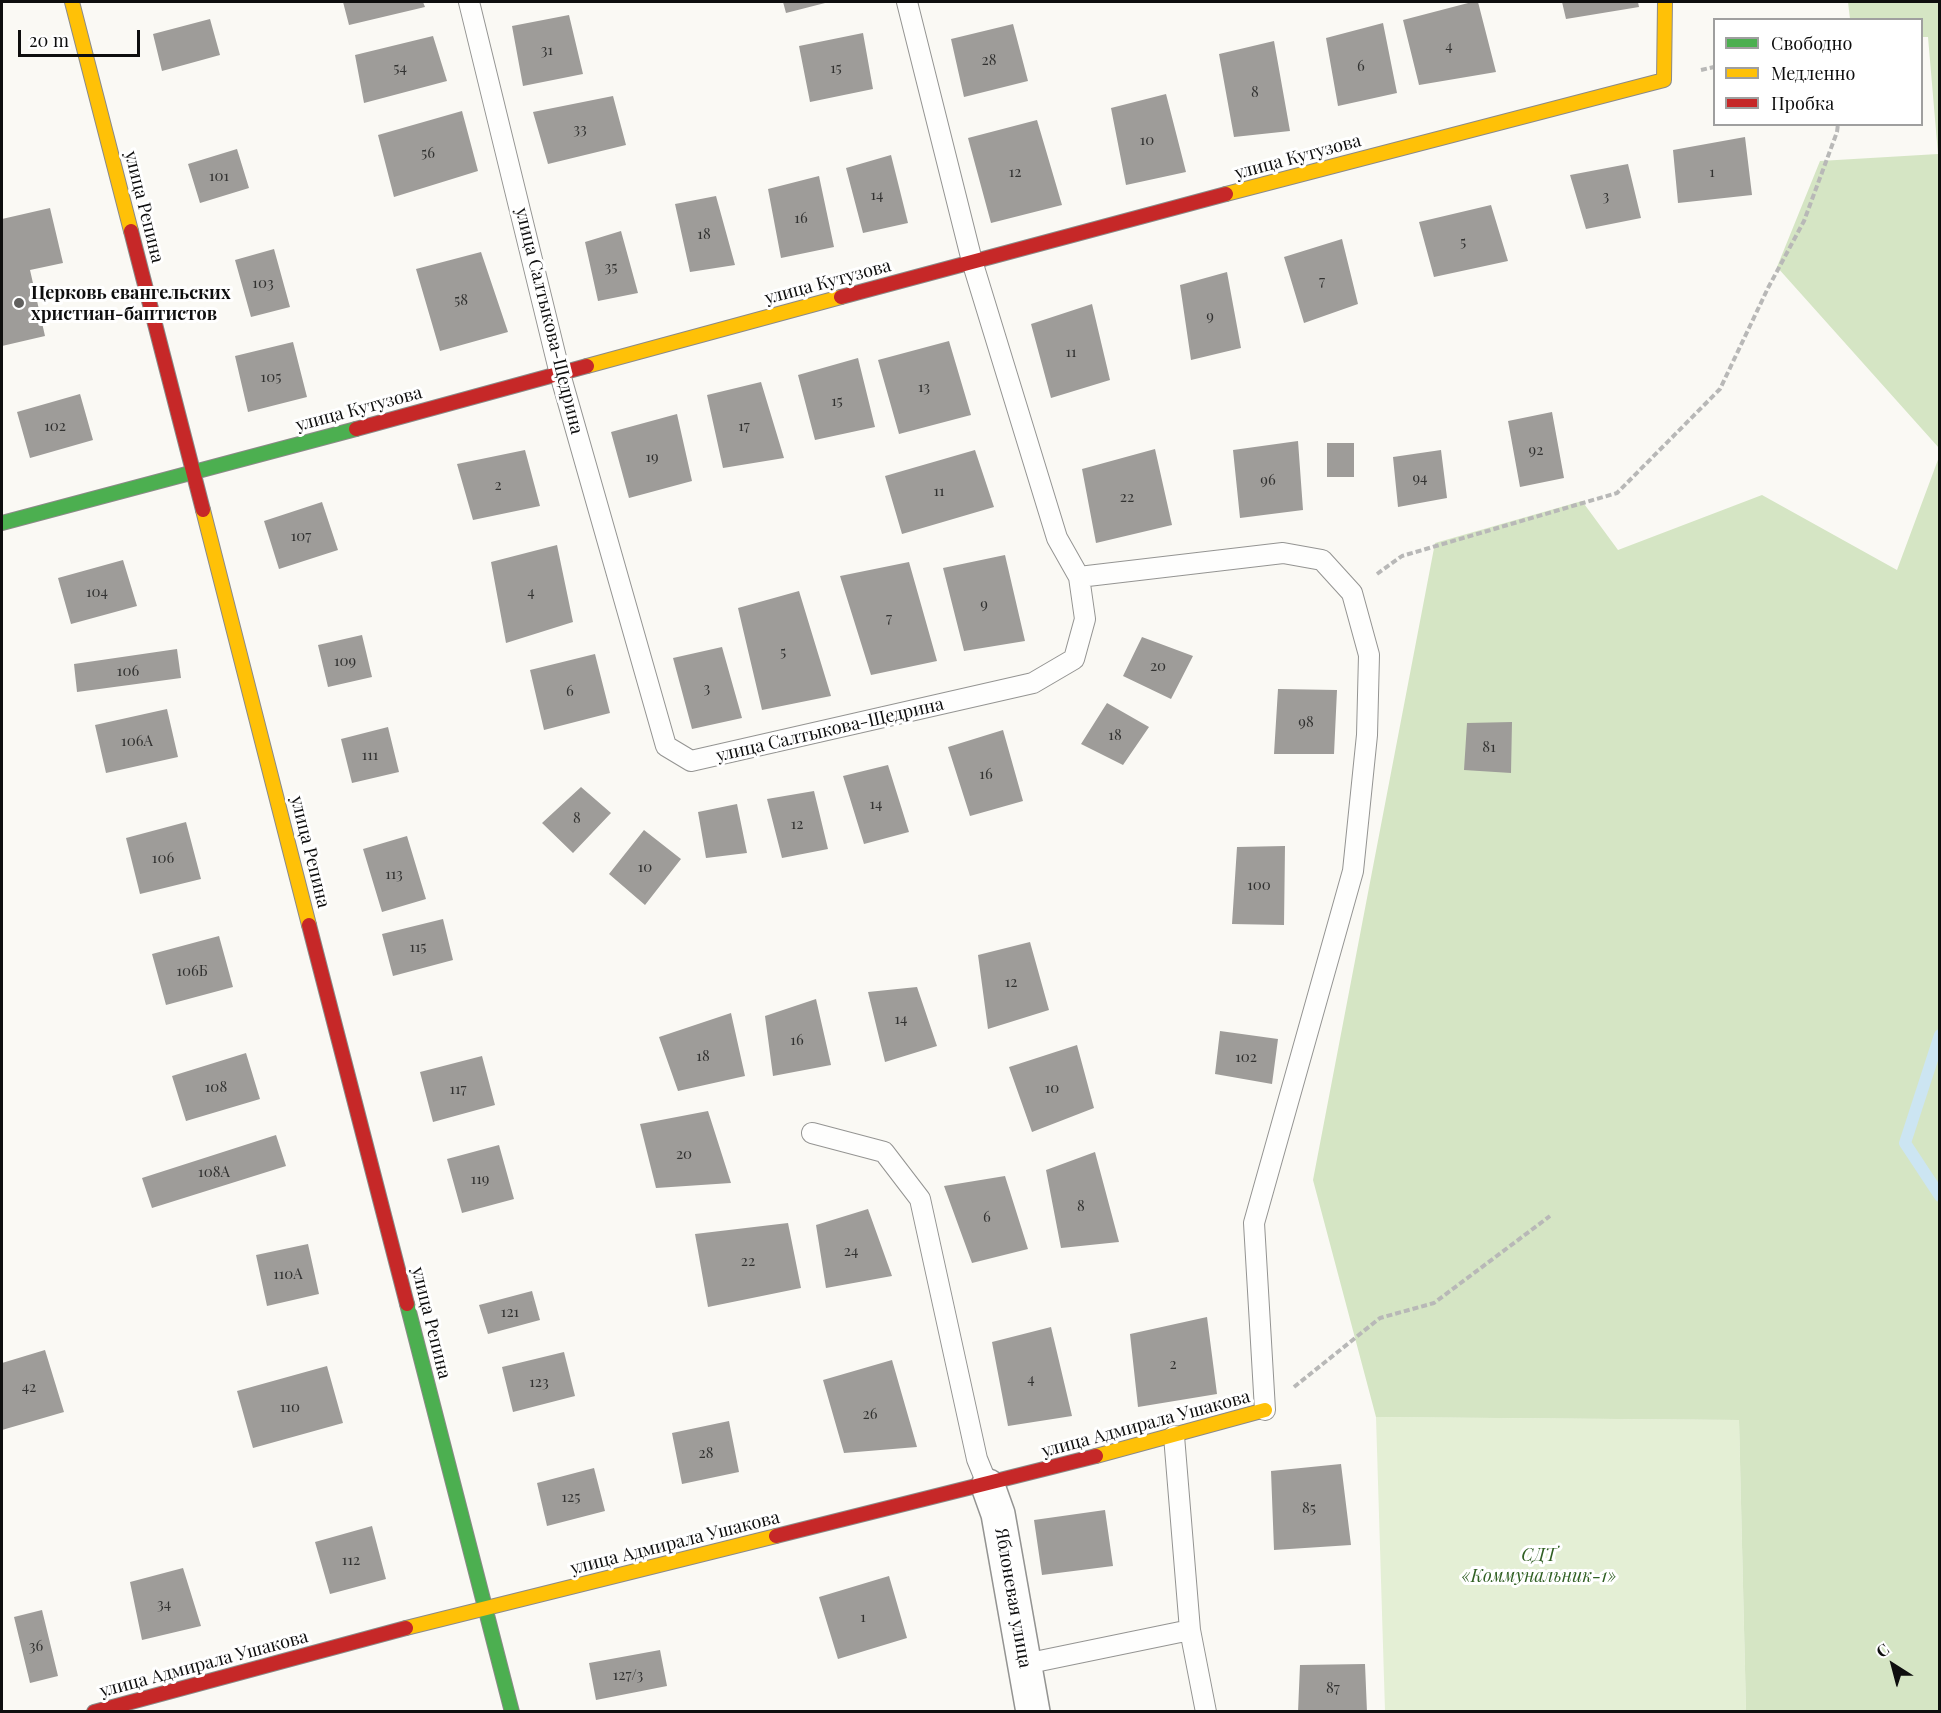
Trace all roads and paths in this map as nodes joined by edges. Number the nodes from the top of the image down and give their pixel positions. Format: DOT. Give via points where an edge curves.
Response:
graph roads {
  1 [pos="72,2"];
  2 [pos="469,2"];
  3 [pos="907,2"];
  4 [pos="1665,2"];
  5 [pos="1838,126"];
  6 [pos="972,261"];
  7 [pos="560,374"];
  8 [pos="194,473"];
  9 [pos="2,522"];
  10 [pos="1079,577"];
  11 [pos="1352,592"];
  12 [pos="812,1133"];
  13 [pos="1550,1216"];
  14 [pos="1265,1410"];
  15 [pos="1174,1436"];
  16 [pos="988,1486"];
  17 [pos="486,1608"];
  18 [pos="1190,1630"];
  19 [pos="1025,1664"];
  20 [pos="128,1707"];
  21 [pos="94,1712"];
  22 [pos="512,1712"];
  23 [pos="1033,1712"];
  24 [pos="1206,1712"];
  1 -- 8 [label="street, улица Репина"];
  2 -- 7 [label="lane, улица Салтыкова-Щедрина"];
  3 -- 6 [label="lane, улица Салтыкова-Щедрина"];
  4 -- 6 [label="street, улица Кутузова" via="1664,80"];
  5 -- 11 [label="path" via="1804,221 1720,388 1617,493 1402,556"];
  6 -- 7 [label="street, улица Кутузова"];
  6 -- 10 [label="lane, улица Салтыкова-Щедрина" via="1057,538"];
  7 -- 8 [label="street, улица Кутузова"];
  7 -- 10 [label="lane, улица Салтыкова-Щедрина" via="666,746 691,761 1033,683 1074,659 1085,620"];
  8 -- 9 [label="street, улица Кутузова"];
  8 -- 17 [label="street, улица Репина"];
  10 -- 11 [label="lane" via="1283,553 1322,560"];
  11 -- 14 [label="lane" via="1369,655 1367,735 1353,870 1254,1223"];
  12 -- 16 [label="lane" via="884,1152 921,1200 977,1459"];
  13 -- 14 [label="path" via="1434,1303 1380,1318"];
  14 -- 15 [label="street, улица Адмирала Ушакова"];
  15 -- 16 [label="street, улица Адмирала Ушакова"];
  15 -- 18 [label="lane"];
  16 -- 17 [label="street, улица Адмирала Ушакова"];
  16 -- 19 [label="street, Яблоневая улица" via="998,1514"];
  17 -- 20 [label="street, улица Адмирала Ушакова"];
  17 -- 22 [label="street, улица Репина"];
  18 -- 19 [label="lane"];
  18 -- 24 [label="lane"];
  19 -- 23 [label="street, Яблоневая улица"];
  20 -- 21 [label="street, улица Адмирала Ушакова"];
}
